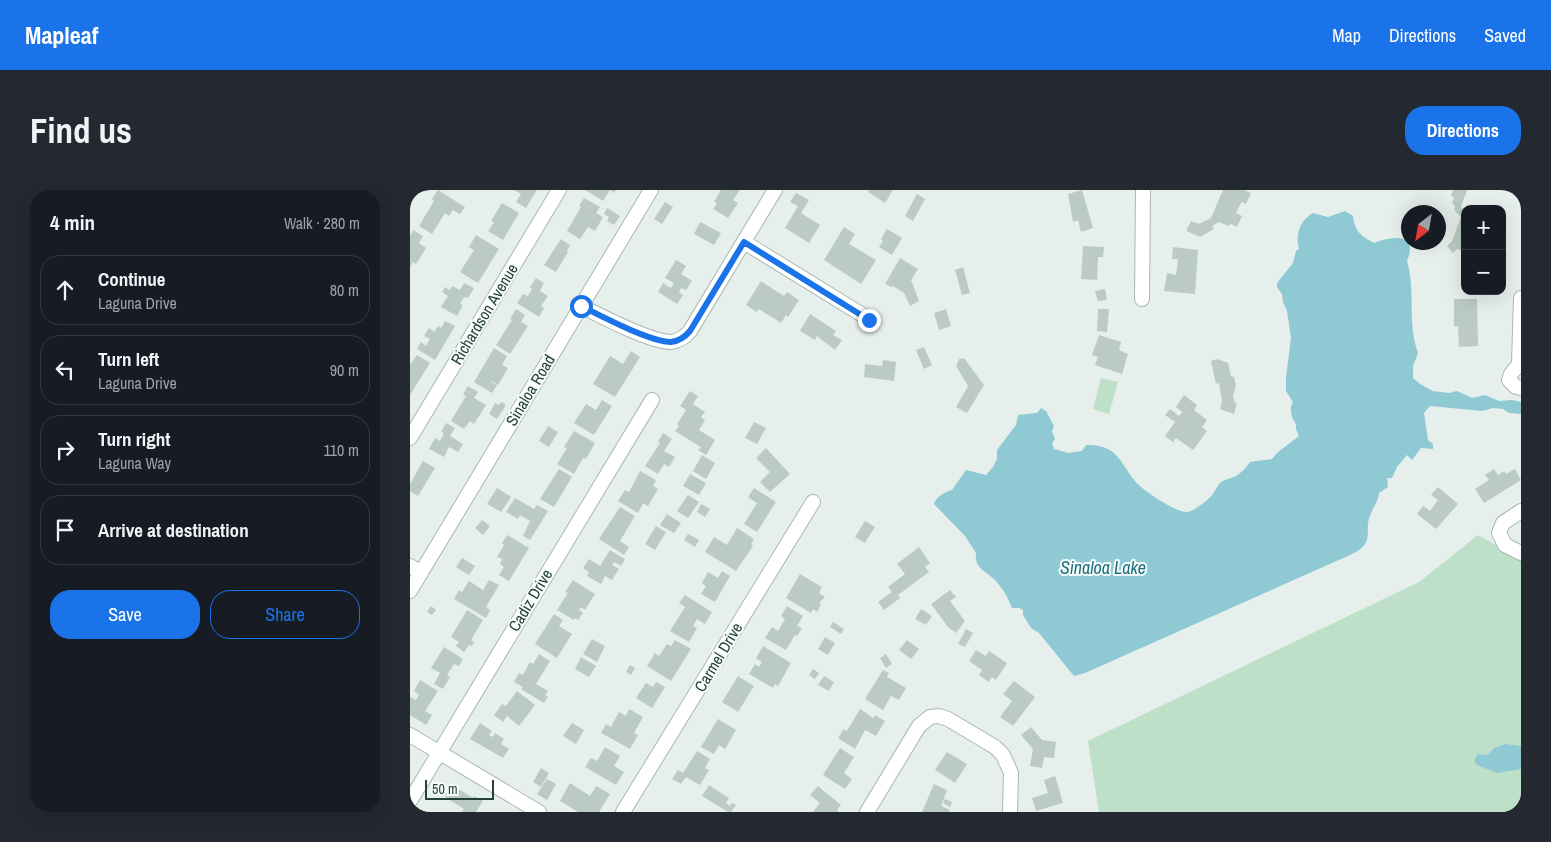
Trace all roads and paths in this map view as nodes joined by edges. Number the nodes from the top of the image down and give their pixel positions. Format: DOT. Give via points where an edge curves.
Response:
graph roads {
  1 [pos="559,190"];
  2 [pos="650,190"];
  3 [pos="775,190"];
  4 [pos="1143,190"];
  5 [pos="744,242"];
  6 [pos="1521,298"];
  7 [pos="1142,299"];
  8 [pos="581,306"];
  9 [pos="869,320"];
  10 [pos="1521,388"];
  11 [pos="652,400"];
  12 [pos="410,438"];
  13 [pos="813,502"];
  14 [pos="1521,511"];
  15 [pos="1521,554"];
  16 [pos="415,569"];
  17 [pos="410,591"];
  18 [pos="410,736"];
  19 [pos="439,752"];
  20 [pos="410,800"];
  21 [pos="539,812"];
  22 [pos="623,812"];
  23 [pos="867,812"];
  24 [pos="1010,812"];
  1 -- 12 [label="street, Richardson Avenue"];
  2 -- 8 [label="street, Sinaloa Road"];
  3 -- 5 [label="street"];
  4 -- 7 [label="street"];
  5 -- 8 [label="street" via="690,331 679,340 665,341 637,332"];
  5 -- 9 [label="street"];
  6 -- 10 [label="street" via="1519,364 1509,380"];
  8 -- 16 [label="street, Sinaloa Road"];
  11 -- 19 [label="street, Cadiz Drive"];
  13 -- 22 [label="street, Carmel Drive"];
  14 -- 15 [label="street" via="1503,523 1499,533 1505,544"];
  16 -- 17 [label="street, Sinaloa Road"];
  18 -- 19 [label="street"];
  19 -- 20 [label="street, Cadiz Drive"];
  19 -- 21 [label="street"];
  23 -- 24 [label="street" via="919,726 930,717 940,716 995,747 1003,755 1011,773"];
}
